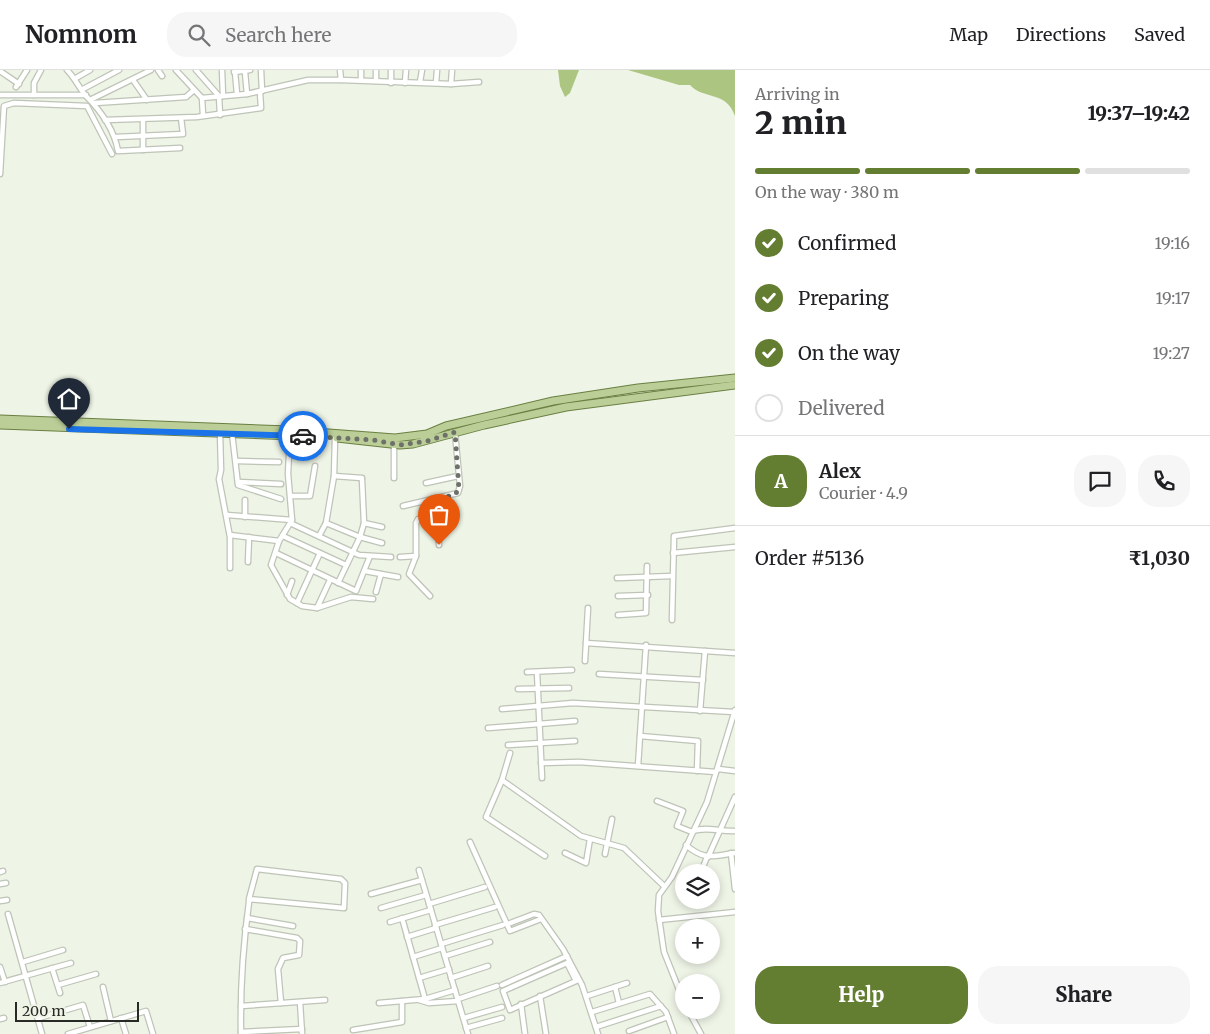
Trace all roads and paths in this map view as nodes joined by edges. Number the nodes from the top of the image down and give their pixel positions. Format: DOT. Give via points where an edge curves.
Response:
graph roads {
  1 [pos="41,70"];
  2 [pos="67,70"];
  3 [pos="90,70"];
  4 [pos="119,70"];
  5 [pos="151,70"];
  6 [pos="158,70"];
  7 [pos="176,70"];
  8 [pos="196,70"];
  9 [pos="222,70"];
  10 [pos="261,70"];
  11 [pos="340,70"];
  12 [pos="361,70"];
  13 [pos="376,70"];
  14 [pos="391,70"];
  15 [pos="406,70"];
  16 [pos="422,70"];
  17 [pos="437,70"];
  18 [pos="452,70"];
  19 [pos="0,71"];
  20 [pos="26,71"];
  21 [pos="234,71"];
  22 [pos="247,71"];
  23 [pos="143,72"];
  24 [pos="162,76"];
  25 [pos="76,78"];
  26 [pos="361,79"];
  27 [pos="133,80"];
  28 [pos="341,80"];
  29 [pos="376,81"];
  30 [pos="420,82"];
  31 [pos="479,82"];
  32 [pos="390,83"];
  33 [pos="405,83"];
  34 [pos="436,83"];
  35 [pos="451,84"];
  36 [pos="82,89"];
  37 [pos="194,90"];
  38 [pos="261,91"];
  39 [pos="237,94"];
  40 [pos="246,94"];
  41 [pos="0,95"];
  42 [pos="34,95"];
  43 [pos="86,96"];
  44 [pos="221,96"];
  45 [pos="202,98"];
  46 [pos="147,100"];
  47 [pos="94,101"];
  48 [pos="220,114"];
  49 [pos="203,115"];
  50 [pos="181,118"];
  51 [pos="105,120"];
  52 [pos="143,120"];
  53 [pos="143,136"];
  54 [pos="116,137"];
  55 [pos="180,148"];
  56 [pos="143,150"];
  57 [pos="112,154"];
  58 [pos="0,174"];
  59 [pos="733,382"];
  60 [pos="0,419"];
  61 [pos="0,426"];
  62 [pos="455,432"];
  63 [pos="220,433"];
  64 [pos="232,434"];
  65 [pos="320,434"];
  66 [pos="290,435"];
  67 [pos="334,438"];
  68 [pos="394,444"];
  69 [pos="237,461"];
  70 [pos="279,462"];
  71 [pos="315,466"];
  72 [pos="334,476"];
  73 [pos="458,476"];
  74 [pos="394,478"];
  75 [pos="238,482"];
  76 [pos="426,483"];
  77 [pos="281,484"];
  78 [pos="291,496"];
  79 [pos="281,499"];
  80 [pos="437,499"];
  81 [pos="245,500"];
  82 [pos="403,506"];
  83 [pos="227,515"];
  84 [pos="245,517"];
  85 [pos="436,518"];
  86 [pos="291,522"];
  87 [pos="326,522"];
  88 [pos="364,523"];
  89 [pos="382,527"];
  90 [pos="735,528"];
  91 [pos="230,535"];
  92 [pos="319,536"];
  93 [pos="249,537"];
  94 [pos="360,537"];
  95 [pos="281,538"];
  96 [pos="382,543"];
  97 [pos="439,545"];
  98 [pos="735,547"];
  99 [pos="352,552"];
  100 [pos="276,553"];
  101 [pos="320,553"];
  102 [pos="672,553"];
  103 [pos="370,556"];
  104 [pos="416,556"];
  105 [pos="391,557"];
  106 [pos="400,557"];
  107 [pos="248,562"];
  108 [pos="346,565"];
  109 [pos="647,566"];
  110 [pos="230,568"];
  111 [pos="365,571"];
  112 [pos="312,572"];
  113 [pos="381,574"];
  114 [pos="672,576"];
  115 [pos="398,577"];
  116 [pos="648,577"];
  117 [pos="618,578"];
  118 [pos="330,580"];
  119 [pos="292,581"];
  120 [pos="338,583"];
  121 [pos="376,592"];
  122 [pos="287,594"];
  123 [pos="648,595"];
  124 [pos="430,596"];
  125 [pos="618,596"];
  126 [pos="373,599"];
  127 [pos="296,603"];
  128 [pos="317,608"];
  129 [pos="588,608"];
  130 [pos="618,615"];
  131 [pos="672,620"];
  132 [pos="586,643"];
  133 [pos="646,645"];
  134 [pos="706,651"];
  135 [pos="735,653"];
  136 [pos="585,661"];
  137 [pos="572,670"];
  138 [pos="527,672"];
  139 [pos="538,672"];
  140 [pos="599,674"];
  141 [pos="644,676"];
  142 [pos="703,680"];
  143 [pos="538,687"];
  144 [pos="569,688"];
  145 [pos="518,689"];
  146 [pos="539,704"];
  147 [pos="642,707"];
  148 [pos="502,709"];
  149 [pos="700,710"];
  150 [pos="735,711"];
  151 [pos="575,721"];
  152 [pos="540,723"];
  153 [pos="488,728"];
  154 [pos="732,730"];
  155 [pos="640,736"];
  156 [pos="576,741"];
  157 [pos="540,744"];
  158 [pos="508,745"];
  159 [pos="510,753"];
  160 [pos="541,763"];
  161 [pos="638,766"];
  162 [pos="697,770"];
  163 [pos="717,771"];
  164 [pos="735,771"];
  165 [pos="542,778"];
  166 [pos="502,780"];
  167 [pos="735,797"];
  168 [pos="657,801"];
  169 [pos="612,819"];
  170 [pos="735,830"];
  171 [pos="692,832"];
  172 [pos="720,832"];
  173 [pos="590,839"];
  174 [pos="470,842"];
  175 [pos="608,843"];
  176 [pos="686,845"];
  177 [pos="565,853"];
  178 [pos="733,853"];
  179 [pos="605,854"];
  180 [pos="545,856"];
  181 [pos="707,857"];
  182 [pos="704,864"];
  183 [pos="419,870"];
  184 [pos="422,880"];
  185 [pos="6,883"];
  186 [pos="0,884"];
  187 [pos="486,886"];
  188 [pos="664,886"];
  189 [pos="735,890"];
  190 [pos="371,894"];
  191 [pos="426,895"];
  192 [pos="249,899"];
  193 [pos="7,900"];
  194 [pos="0,901"];
  195 [pos="429,904"];
  196 [pos="495,907"];
  197 [pos="380,908"];
  198 [pos="431,910"];
  199 [pos="735,912"];
  200 [pos="8,914"];
  201 [pos="247,918"];
  202 [pos="402,918"];
  203 [pos="541,919"];
  204 [pos="659,920"];
  205 [pos="390,922"];
  206 [pos="287,925"];
  207 [pos="505,925"];
  208 [pos="293,926"];
  209 [pos="436,926"];
  210 [pos="245,929"];
  211 [pos="482,932"];
  212 [pos="285,936"];
  213 [pos="407,938"];
  214 [pos="442,946"];
  215 [pos="63,950"];
  216 [pos="445,956"];
  217 [pos="567,956"];
  218 [pos="413,957"];
  219 [pos="23,962"];
  220 [pos="71,963"];
  221 [pos="488,966"];
  222 [pos="0,967"];
  223 [pos="52,968"];
  224 [pos="448,969"];
  225 [pos="96,974"];
  226 [pos="27,976"];
  227 [pos="419,978"];
  228 [pos="451,978"];
  229 [pos="675,980"];
  230 [pos="2,982"];
  231 [pos="628,983"];
  232 [pos="58,985"];
  233 [pos="103,987"];
  234 [pos="615,987"];
  235 [pos="455,990"];
  236 [pos="60,994"];
  237 [pos="540,996"];
  238 [pos="587,996"];
  239 [pos="418,999"];
  240 [pos="425,999"];
  241 [pos="325,1000"];
  242 [pos="458,1000"];
  243 [pos="402,1001"];
  244 [pos="300,1002"];
  245 [pos="281,1003"];
  246 [pos="379,1003"];
  247 [pos="619,1003"];
  248 [pos="521,1004"];
  249 [pos="240,1006"];
  250 [pos="661,1006"];
  251 [pos="502,1007"];
  252 [pos="592,1012"];
  253 [pos="638,1014"];
  254 [pos="668,1016"];
  255 [pos="39,1018"];
  256 [pos="121,1018"];
  257 [pos="464,1018"];
  258 [pos="502,1018"];
  259 [pos="693,1019"];
  260 [pos="111,1021"];
  261 [pos="643,1025"];
  262 [pos="90,1027"];
  263 [pos="596,1027"];
  264 [pos="466,1028"];
  265 [pos="353,1030"];
  266 [pos="629,1031"];
  267 [pos="302,1032"];
  268 [pos="241,1033"];
  269 [pos="42,1034"];
  270 [pos="68,1034"];
  271 [pos="126,1034"];
  272 [pos="153,1034"];
  273 [pos="468,1034"];
  274 [pos="525,1034"];
  275 [pos="546,1034"];
  276 [pos="598,1034"];
  277 [pos="674,1034"];
  278 [pos="701,1034"];
  1 -- 42 [label="street" via="34,83"];
  2 -- 25 [label="street"];
  3 -- 25 [label="street"];
  4 -- 36 [label="street"];
  5 -- 23 [label="street"];
  6 -- 24 [label="street"];
  7 -- 37 [label="street"];
  8 -- 44 [label="street"];
  9 -- 44 [label="street"];
  10 -- 38 [label="street"];
  11 -- 28 [label="street"];
  12 -- 26 [label="street"];
  13 -- 29 [label="street"];
  14 -- 32 [label="street"];
  15 -- 33 [label="street"];
  16 -- 30 [label="street"];
  17 -- 34 [label="street"];
  18 -- 35 [label="street"];
  19 -- 20 [label="street" via="17,86"];
  21 -- 22 [label="street"];
  21 -- 39 [label="street"];
  22 -- 40 [label="street"];
  23 -- 27 [label="street"];
  25 -- 36 [label="street"];
  26 -- 28 [label="street"];
  26 -- 29 [label="street"];
  27 -- 46 [label="street"];
  27 -- 47 [label="street"];
  28 -- 38 [label="street" via="308,80"];
  29 -- 32 [label="street"];
  30 -- 33 [label="street"];
  30 -- 34 [label="street"];
  31 -- 35 [label="street"];
  32 -- 33 [label="street"];
  34 -- 35 [label="street"];
  36 -- 43 [label="street"];
  37 -- 45 [label="street"];
  37 -- 46 [label="street" via="186,97"];
  38 -- 40 [label="street"];
  38 -- 48 [label="street" via="261,108"];
  39 -- 40 [label="street"];
  39 -- 44 [label="street"];
  41 -- 42 [label="street"];
  42 -- 43 [label="street"];
  43 -- 47 [label="street"];
  44 -- 45 [label="street"];
  44 -- 48 [label="street"];
  45 -- 49 [label="street"];
  46 -- 47 [label="street"];
  47 -- 51 [label="street"];
  48 -- 49 [label="street"];
  49 -- 50 [label="street"];
  50 -- 52 [label="street"];
  50 -- 53 [label="street" via="183,134"];
  51 -- 52 [label="street"];
  51 -- 54 [label="street"];
  52 -- 53 [label="street"];
  53 -- 54 [label="street"];
  53 -- 56 [label="street"];
  54 -- 56 [label="street" via="118,151"];
  55 -- 56 [label="street"];
  57 -- 58 [label="street" via="87,106 14,103 4,106"];
  59 -- 62 [label="main road" via="566,408"];
  59 -- 65 [label="main road" via="638,388 553,402 446,426 422,435 395,438"];
  60 -- 65 [label="main road"];
  61 -- 63 [label="main road"];
  62 -- 68 [label="main road" via="413,444"];
  62 -- 73 [label="street"];
  63 -- 64 [label="main road"];
  63 -- 83 [label="street" via="219,479"];
  64 -- 66 [label="main road"];
  64 -- 69 [label="street"];
  65 -- 66 [label="main road"];
  65 -- 67 [label="main road"];
  66 -- 78 [label="street" via="288,474"];
  67 -- 68 [label="main road"];
  67 -- 72 [label="street"];
  68 -- 74 [label="street"];
  69 -- 70 [label="street"];
  69 -- 75 [label="street"];
  71 -- 78 [label="street" via="310,496"];
  72 -- 87 [label="street"];
  72 -- 88 [label="street" via="362,479"];
  73 -- 76 [label="street"];
  73 -- 80 [label="street" via="458,493"];
  75 -- 77 [label="street"];
  75 -- 79 [label="street" via="239,486"];
  78 -- 86 [label="street"];
  80 -- 82 [label="street"];
  80 -- 85 [label="street"];
  81 -- 84 [label="street"];
  83 -- 84 [label="street"];
  83 -- 91 [label="street"];
  84 -- 86 [label="street"];
  85 -- 97 [label="street"];
  85 -- 104 [label="street" via="416,523"];
  86 -- 92 [label="street"];
  86 -- 95 [label="street"];
  87 -- 92 [label="street"];
  87 -- 94 [label="street"];
  88 -- 89 [label="street"];
  88 -- 94 [label="street"];
  90 -- 102 [label="street" via="677,534 672,538"];
  91 -- 93 [label="street"];
  91 -- 110 [label="street"];
  92 -- 99 [label="street"];
  93 -- 95 [label="street"];
  93 -- 107 [label="street"];
  94 -- 96 [label="street"];
  94 -- 99 [label="street"];
  95 -- 100 [label="street"];
  95 -- 101 [label="street"];
  98 -- 102 [label="street"];
  99 -- 103 [label="street"];
  99 -- 108 [label="street"];
  100 -- 112 [label="street"];
  100 -- 122 [label="street" via="271,565"];
  101 -- 108 [label="street"];
  101 -- 112 [label="street"];
  102 -- 114 [label="street"];
  103 -- 105 [label="street"];
  103 -- 111 [label="street"];
  104 -- 106 [label="street"];
  104 -- 124 [label="street" via="409,574"];
  108 -- 120 [label="street"];
  109 -- 116 [label="street"];
  111 -- 113 [label="street"];
  111 -- 120 [label="street" via="356,591"];
  112 -- 118 [label="street"];
  112 -- 127 [label="street"];
  113 -- 115 [label="street"];
  113 -- 121 [label="street"];
  114 -- 116 [label="street"];
  114 -- 131 [label="street"];
  116 -- 117 [label="street"];
  116 -- 123 [label="street"];
  118 -- 120 [label="street"];
  118 -- 128 [label="street"];
  119 -- 122 [label="street"];
  122 -- 127 [label="street"];
  123 -- 125 [label="street"];
  123 -- 130 [label="street" via="646,613"];
  126 -- 128 [label="street" via="351,597"];
  127 -- 128 [label="street"];
  129 -- 132 [label="street"];
  132 -- 133 [label="street"];
  132 -- 136 [label="street"];
  133 -- 134 [label="street"];
  133 -- 141 [label="street"];
  134 -- 135 [label="street"];
  134 -- 142 [label="street"];
  137 -- 139 [label="street"];
  138 -- 139 [label="street"];
  139 -- 143 [label="street"];
  140 -- 141 [label="street"];
  141 -- 142 [label="street"];
  141 -- 147 [label="street"];
  142 -- 149 [label="street"];
  143 -- 144 [label="street"];
  143 -- 145 [label="street"];
  143 -- 146 [label="street"];
  146 -- 147 [label="street"];
  146 -- 148 [label="street"];
  146 -- 152 [label="street"];
  147 -- 149 [label="street"];
  147 -- 155 [label="street"];
  149 -- 150 [label="street"];
  150 -- 154 [label="street"];
  151 -- 152 [label="street"];
  152 -- 153 [label="street"];
  152 -- 157 [label="street"];
  154 -- 163 [label="street"];
  155 -- 161 [label="street"];
  155 -- 162 [label="street" via="698,741"];
  156 -- 157 [label="street"];
  157 -- 158 [label="street"];
  157 -- 160 [label="street"];
  159 -- 166 [label="street"];
  160 -- 161 [label="street"];
  160 -- 165 [label="street"];
  161 -- 162 [label="street"];
  162 -- 163 [label="street"];
  163 -- 164 [label="street"];
  163 -- 171 [label="street" via="707,802"];
  166 -- 173 [label="street" via="581,836"];
  166 -- 180 [label="street" via="486,817"];
  167 -- 172 [label="street"];
  168 -- 171 [label="street" via="683,811 676,826"];
  169 -- 175 [label="street"];
  170 -- 172 [label="street"];
  171 -- 172 [label="street" via="702,828"];
  171 -- 176 [label="street"];
  172 -- 181 [label="street"];
  173 -- 175 [label="street"];
  173 -- 177 [label="street" via="586,863"];
  174 -- 207 [label="street"];
  175 -- 179 [label="street"];
  175 -- 188 [label="street" via="624,848"];
  176 -- 181 [label="street" via="698,855"];
  176 -- 188 [label="street" via="672,877"];
  178 -- 181 [label="street"];
  178 -- 189 [label="street"];
  181 -- 182 [label="street"];
  183 -- 184 [label="street"];
  184 -- 190 [label="street"];
  184 -- 191 [label="street"];
  185 -- 186 [label="street"];
  187 -- 195 [label="street"];
  188 -- 204 [label="street" via="659,895"];
  191 -- 195 [label="street"];
  191 -- 197 [label="street"];
  192 -- 192 [label="street" via="344,908 345,883 341,879 257,870"];
  192 -- 201 [label="street"];
  193 -- 194 [label="street"];
  195 -- 198 [label="street"];
  196 -- 209 [label="street"];
  198 -- 202 [label="street"];
  198 -- 209 [label="street"];
  199 -- 204 [label="street"];
  200 -- 219 [label="street"];
  201 -- 206 [label="street"];
  201 -- 210 [label="street"];
  202 -- 205 [label="street"];
  202 -- 213 [label="street"];
  203 -- 207 [label="street" via="534,914"];
  203 -- 207 [label="street" via="512,931"];
  203 -- 217 [label="street"];
  204 -- 229 [label="street" via="664,952"];
  206 -- 208 [label="street"];
  206 -- 212 [label="street"];
  207 -- 211 [label="street"];
  209 -- 213 [label="street"];
  209 -- 214 [label="street"];
  210 -- 212 [label="street"];
  210 -- 249 [label="street"];
  211 -- 214 [label="street"];
  211 -- 216 [label="street" via="488,943"];
  212 -- 245 [label="street" via="299,939 300,947 299,955 283,958 279,964"];
  213 -- 218 [label="street"];
  214 -- 216 [label="street"];
  214 -- 218 [label="street"];
  215 -- 219 [label="street"];
  216 -- 224 [label="street"];
  217 -- 238 [label="street"];
  217 -- 242 [label="street"];
  218 -- 227 [label="street"];
  219 -- 226 [label="street"];
  220 -- 223 [label="street"];
  221 -- 228 [label="street"];
  222 -- 230 [label="street"];
  223 -- 226 [label="street"];
  223 -- 232 [label="street"];
  224 -- 227 [label="street"];
  224 -- 228 [label="street"];
  225 -- 232 [label="street"];
  226 -- 230 [label="street"];
  226 -- 255 [label="street"];
  227 -- 240 [label="street"];
  228 -- 235 [label="street"];
  231 -- 234 [label="street"];
  232 -- 236 [label="street"];
  233 -- 260 [label="street"];
  234 -- 238 [label="street"];
  234 -- 247 [label="street"];
  235 -- 240 [label="street"];
  235 -- 242 [label="street"];
  237 -- 248 [label="street"];
  237 -- 248 [label="street" via="576,981 567,963 503,991 510,1010"];
  237 -- 275 [label="street"];
  238 -- 252 [label="street"];
  239 -- 240 [label="street"];
  239 -- 242 [label="street" via="426,1003"];
  239 -- 243 [label="street"];
  241 -- 244 [label="street"];
  242 -- 257 [label="street"];
  243 -- 246 [label="street"];
  243 -- 265 [label="street" via="402,1022"];
  244 -- 245 [label="street"];
  244 -- 267 [label="street"];
  245 -- 249 [label="street"];
  247 -- 250 [label="street" via="650,994"];
  247 -- 252 [label="street"];
  248 -- 274 [label="street"];
  249 -- 268 [label="street"];
  250 -- 253 [label="street"];
  250 -- 254 [label="street"];
  251 -- 257 [label="street"];
  252 -- 263 [label="street"];
  253 -- 261 [label="street"];
  253 -- 263 [label="street"];
  254 -- 261 [label="street"];
  254 -- 277 [label="street"];
  255 -- 262 [label="street" via="83,1005"];
  255 -- 269 [label="street"];
  256 -- 260 [label="street"];
  256 -- 271 [label="street"];
  256 -- 272 [label="street" via="146,1010"];
  257 -- 264 [label="street"];
  258 -- 264 [label="street"];
  259 -- 278 [label="street"];
  260 -- 262 [label="street"];
  261 -- 266 [label="street"];
  262 -- 270 [label="street"];
  263 -- 276 [label="street"];
  264 -- 273 [label="street"];
  267 -- 268 [label="street"];
}
